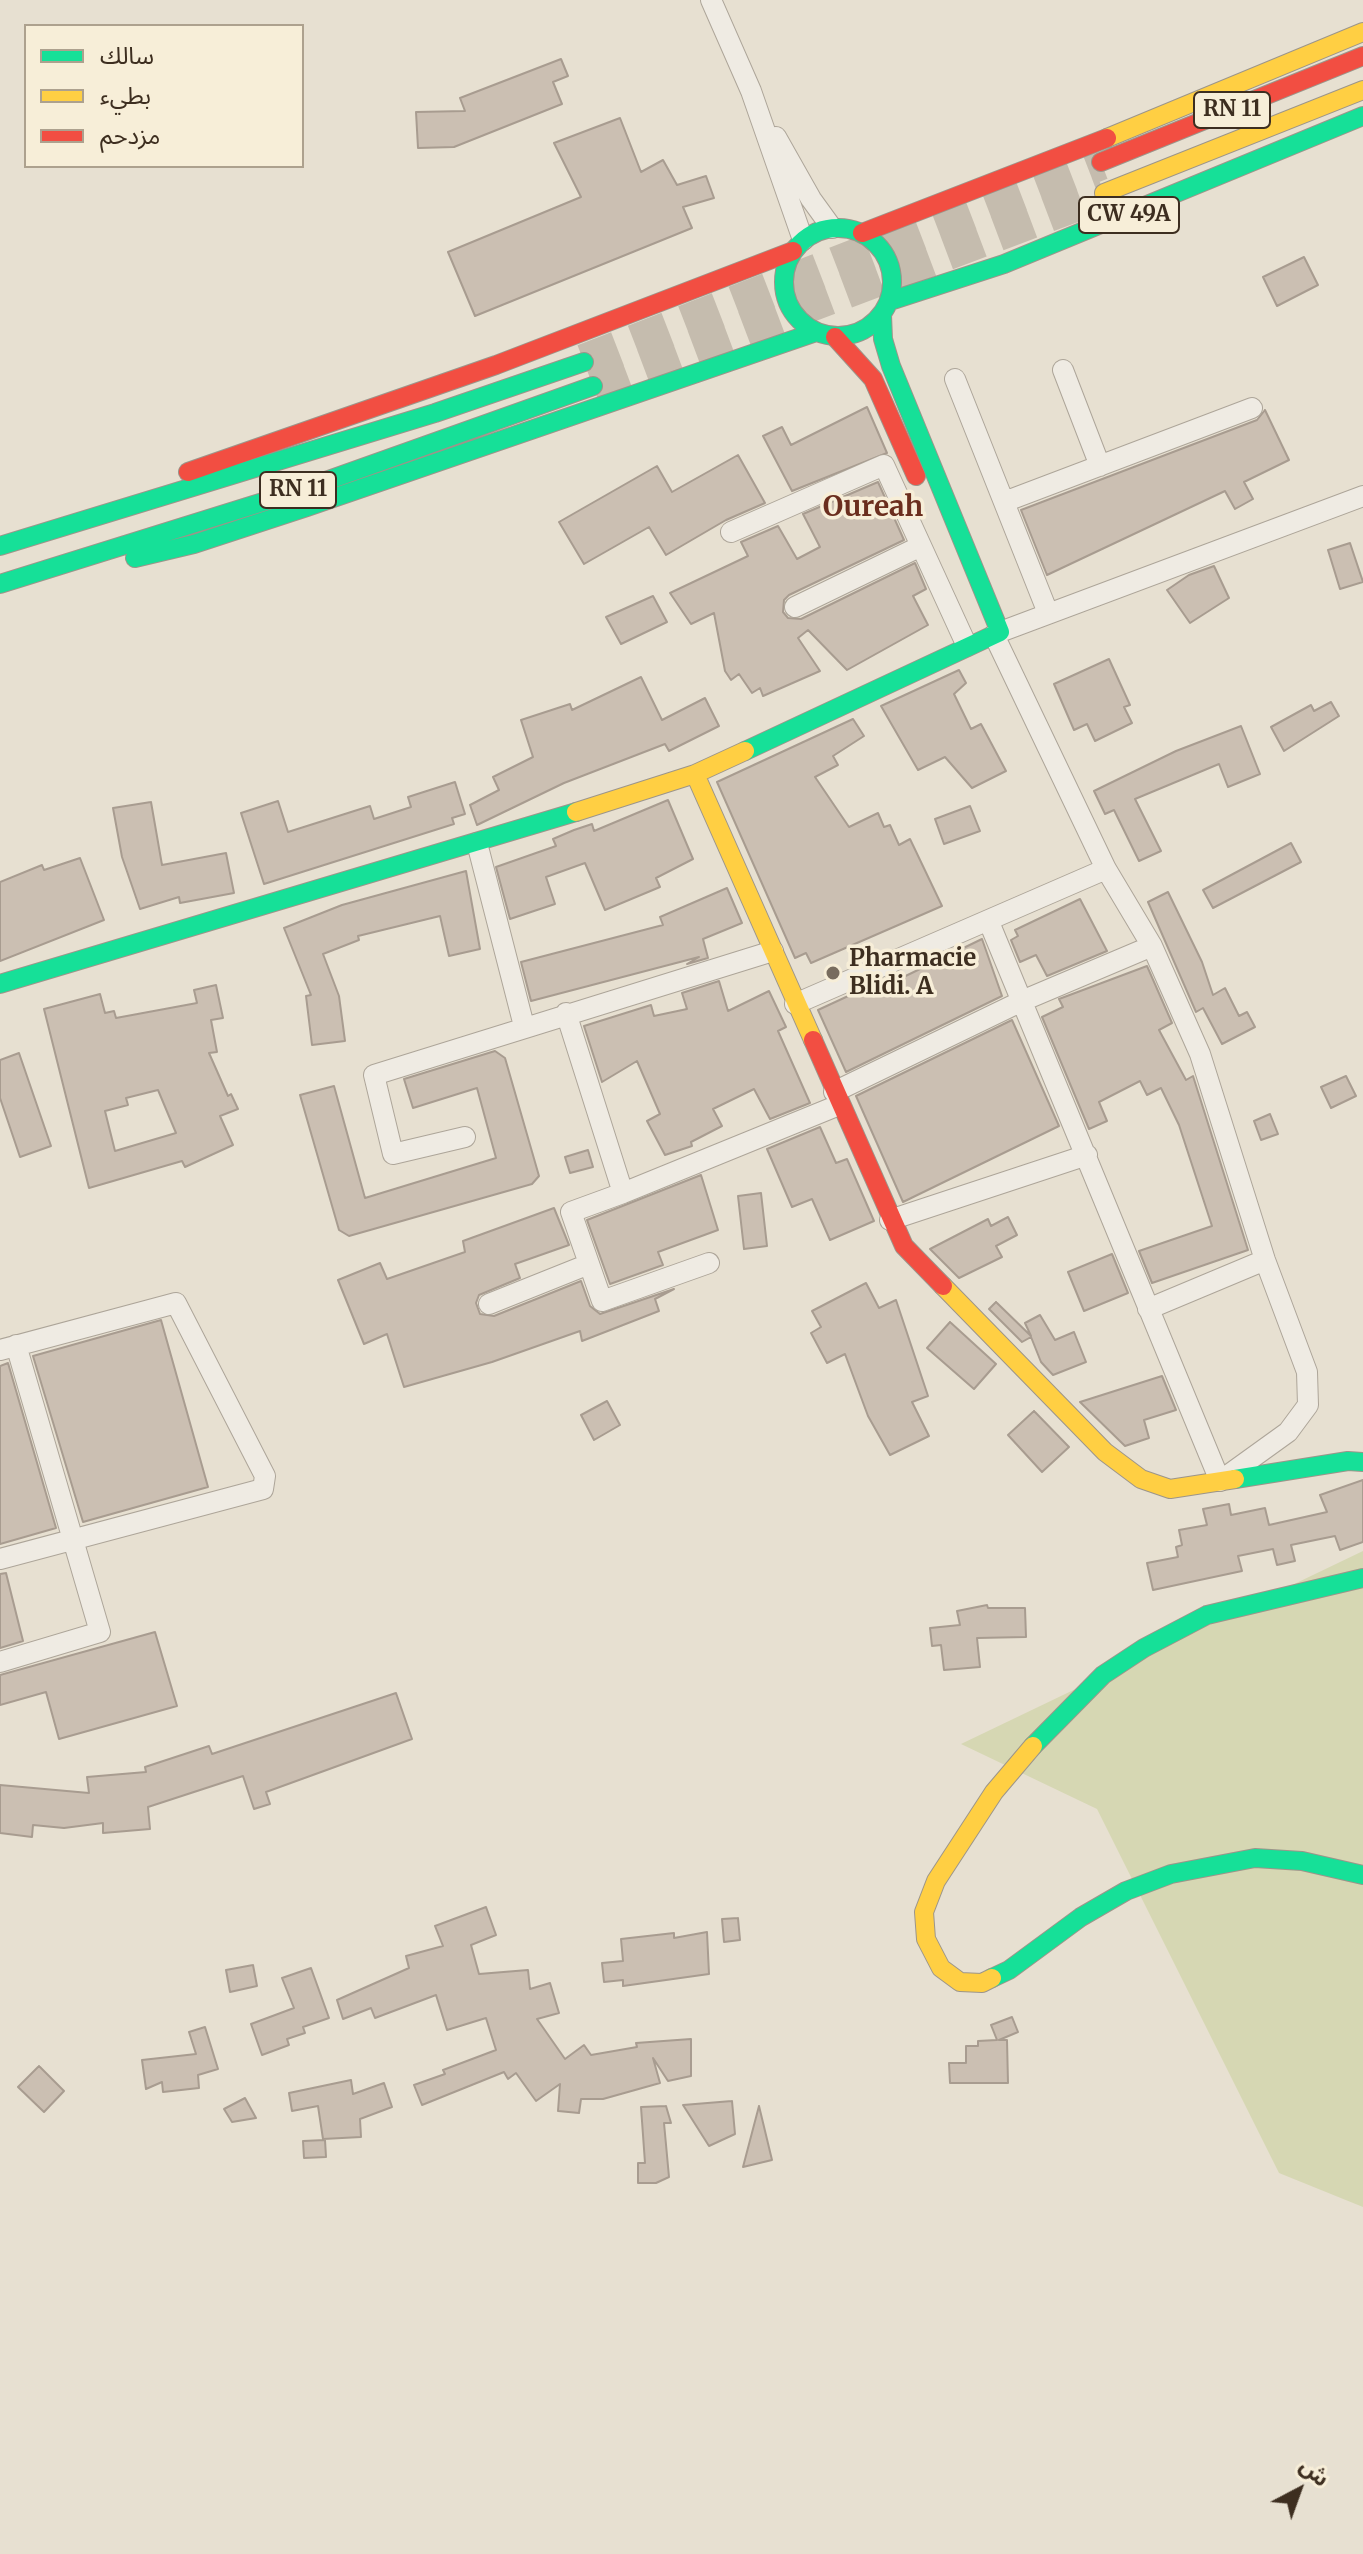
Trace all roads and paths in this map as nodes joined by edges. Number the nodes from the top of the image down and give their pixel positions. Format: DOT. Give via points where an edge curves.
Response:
graph roads {
  1 [pos="711,0"];
  2 [pos="1363,32"];
  3 [pos="1363,56"];
  4 [pos="1363,90"];
  5 [pos="751,91"];
  6 [pos="1363,116"];
  7 [pos="1101,162"];
  8 [pos="1104,193"];
  9 [pos="832,228"];
  10 [pos="862,233"];
  11 [pos="798,246"];
  12 [pos="886,308"];
  13 [pos="816,332"];
  14 [pos="835,337"];
  15 [pos="584,362"];
  16 [pos="1063,370"];
  17 [pos="955,379"];
  18 [pos="593,386"];
  19 [pos="1252,408"];
  20 [pos="1100,466"];
  21 [pos="1363,496"];
  22 [pos="1004,502"];
  23 [pos="731,532"];
  24 [pos="0,544"];
  25 [pos="921,546"];
  26 [pos="0,584"];
  27 [pos="0,590"];
  28 [pos="795,607"];
  29 [pos="1048,613"];
  30 [pos="987,638"];
  31 [pos="695,774"];
  32 [pos="477,843"];
  33 [pos="1106,869"];
  34 [pos="989,922"];
  35 [pos="1152,946"];
  36 [pos="773,951"];
  37 [pos="0,984"];
  38 [pos="1022,1001"];
  39 [pos="795,1004"];
  40 [pos="566,1013"];
  41 [pos="524,1026"];
  42 [pos="837,1098"];
  43 [pos="465,1137"];
  44 [pos="1087,1155"];
  45 [pos="623,1193"];
  46 [pos="890,1220"];
  47 [pos="1265,1260"];
  48 [pos="709,1263"];
  49 [pos="589,1264"];
  50 [pos="489,1304"];
  51 [pos="1148,1309"];
  52 [pos="8,1348"];
  53 [pos="1363,1462"];
  54 [pos="1220,1481"];
  55 [pos="73,1540"];
  56 [pos="0,1559"];
  57 [pos="1363,1578"];
  58 [pos="0,1662"];
  59 [pos="1363,1875"];
  1 -- 5 [label="street"];
  2 -- 10 [label="main road"];
  3 -- 7 [label="main road, RN 11"];
  4 -- 8 [label="main road, RN 11"];
  5 -- 9 [label="street"];
  5 -- 11 [label="street"];
  6 -- 12 [label="main road, CW 49A"];
  9 -- 10 [label="main road"];
  9 -- 11 [label="main road"];
  10 -- 12 [label="main road" via="885,255 893,286"];
  11 -- 13 [label="main road" via="784,276 787,303"];
  11 -- 24 [label="main road" via="496,365 283,437"];
  12 -- 14 [label="main road" via="861,331"];
  12 -- 30 [label="main road" via="883,339 891,366"];
  13 -- 14 [label="main road"];
  13 -- 27 [label="main road" via="194,544"];
  14 -- 30 [label="main road" via="865,367 881,393"];
  15 -- 24 [label="main road, RN 11" via="435,413"];
  16 -- 20 [label="street"];
  17 -- 22 [label="street"];
  18 -- 26 [label="main road, RN 11" via="295,492"];
  19 -- 20 [label="street"];
  20 -- 22 [label="street"];
  21 -- 29 [label="street"];
  22 -- 29 [label="street"];
  23 -- 25 [label="street" via="884,465"];
  25 -- 28 [label="street"];
  25 -- 30 [label="street"];
  29 -- 30 [label="street"];
  30 -- 31 [label="main road"];
  30 -- 33 [label="street"];
  31 -- 32 [label="main road"];
  31 -- 36 [label="main road"];
  32 -- 37 [label="main road"];
  32 -- 41 [label="street"];
  33 -- 34 [label="street"];
  33 -- 35 [label="street"];
  34 -- 38 [label="street"];
  34 -- 39 [label="street"];
  35 -- 38 [label="street"];
  35 -- 47 [label="street" via="1200,1054"];
  36 -- 39 [label="main road"];
  36 -- 40 [label="street"];
  38 -- 42 [label="street"];
  38 -- 44 [label="street"];
  39 -- 42 [label="main road"];
  40 -- 41 [label="street"];
  40 -- 45 [label="street"];
  41 -- 43 [label="street" via="374,1075 393,1154"];
  42 -- 45 [label="street"];
  42 -- 46 [label="main road"];
  44 -- 46 [label="street"];
  44 -- 51 [label="street"];
  45 -- 49 [label="street" via="571,1212"];
  46 -- 54 [label="main road" via="904,1246 1105,1452 1141,1479 1170,1489"];
  47 -- 51 [label="street"];
  47 -- 54 [label="street" via="1307,1372 1308,1405 1288,1432"];
  48 -- 49 [label="street" via="602,1301"];
  49 -- 50 [label="street"];
  51 -- 54 [label="street"];
  52 -- 55 [label="street"];
  52 -- 55 [label="street" via="176,1303 265,1476 263,1489"];
  53 -- 54 [label="main road"];
  55 -- 56 [label="street"];
  55 -- 58 [label="street" via="100,1632"];
  57 -- 59 [label="main road" via="1207,1615 1103,1675 1047,1729 994,1792 936,1881 924,1912 926,1939 941,1968 960,1982 982,1983 1126,1891 1171,1874 1255,1858 1302,1861"];
}
